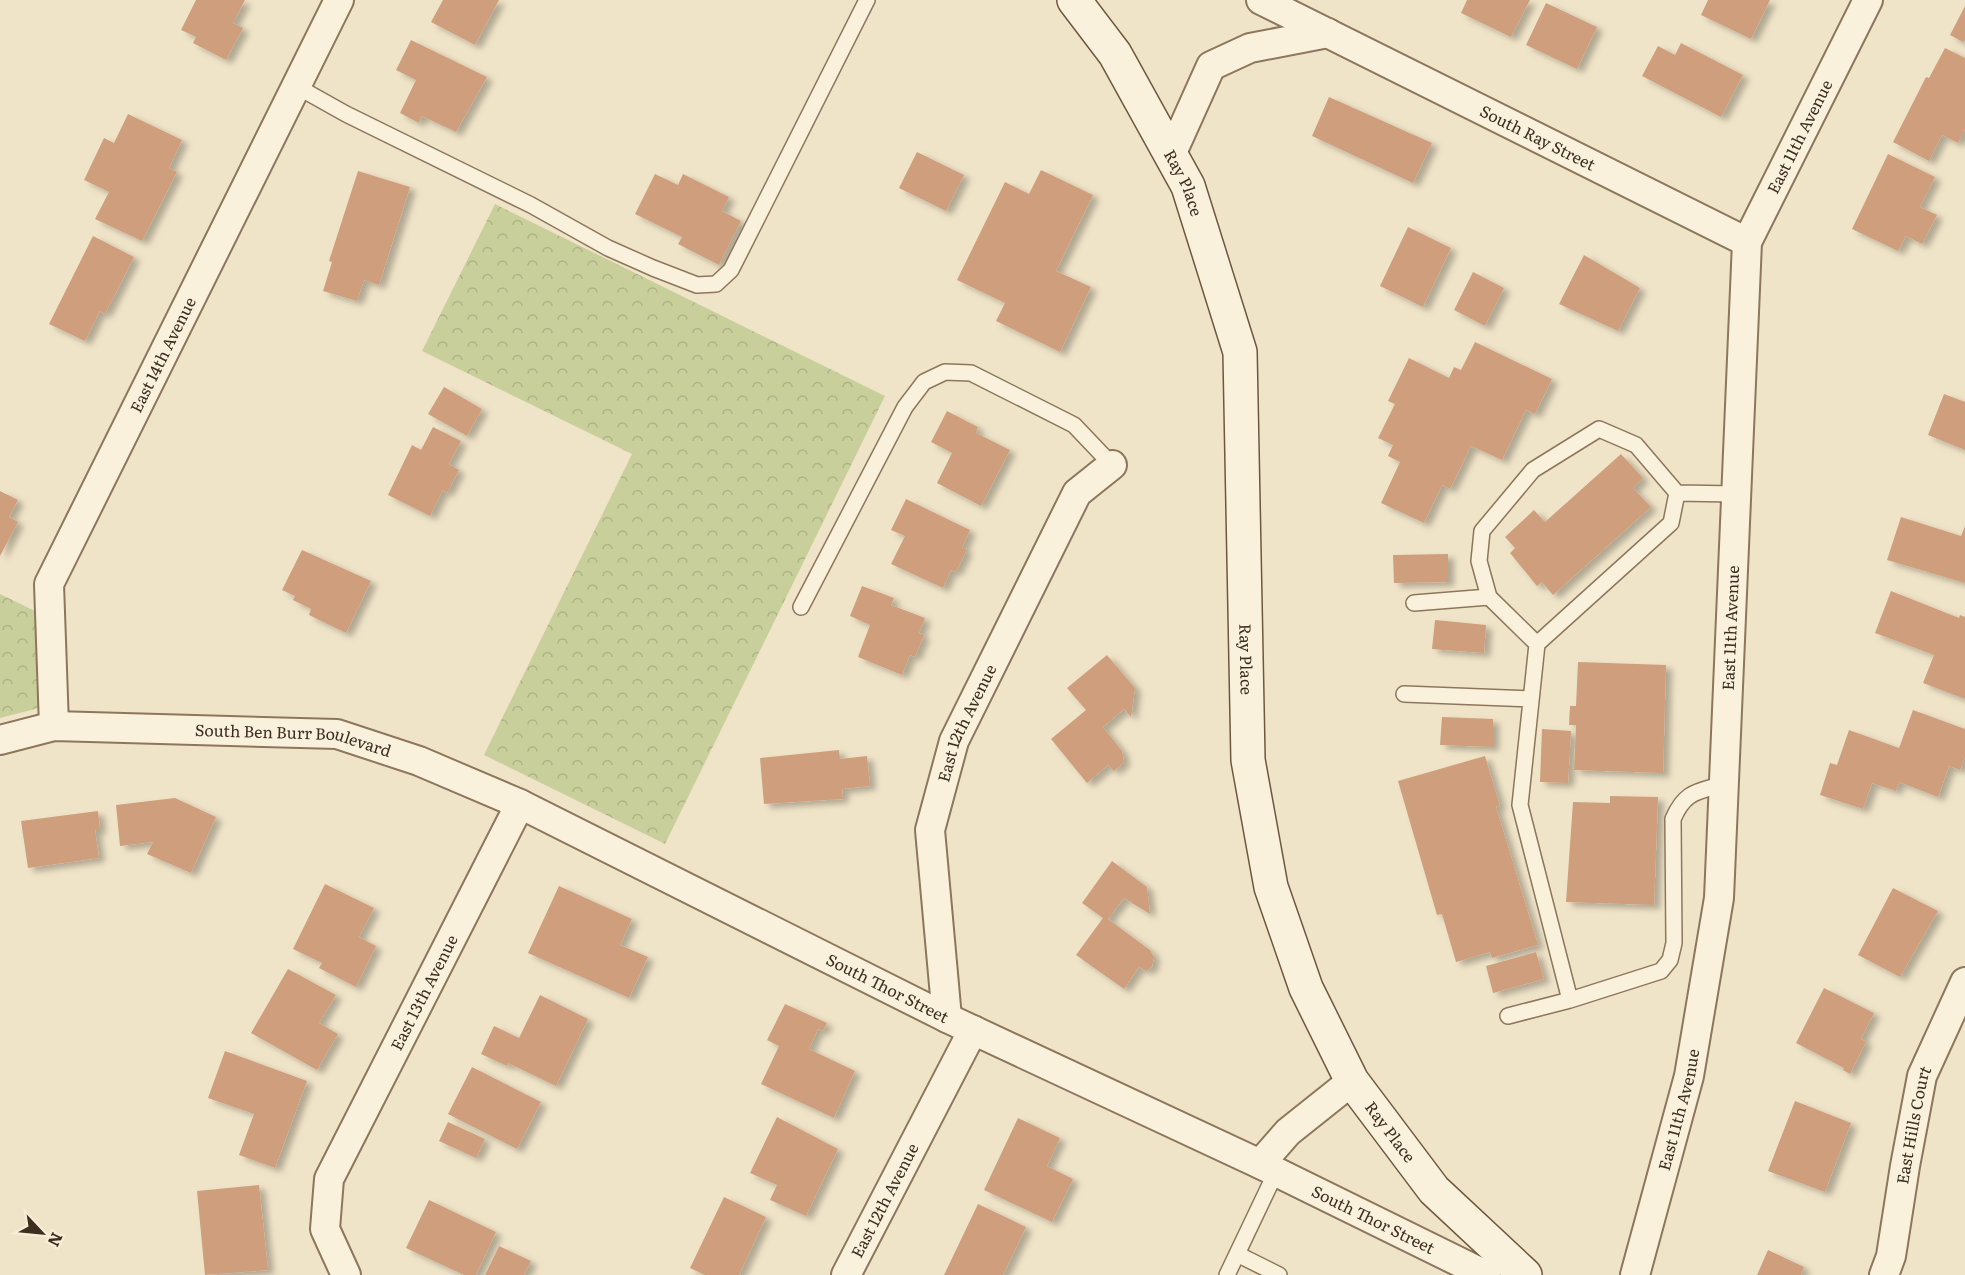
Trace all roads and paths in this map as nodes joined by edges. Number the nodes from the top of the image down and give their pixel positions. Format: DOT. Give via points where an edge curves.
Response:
graph roads {
  1 [pos="339,0"];
  2 [pos="867,0"];
  3 [pos="1074,0"];
  4 [pos="1261,0"];
  5 [pos="1868,0"];
  6 [pos="1328,33"];
  7 [pos="296,87"];
  8 [pos="1171,155"];
  9 [pos="1747,242"];
  10 [pos="1112,465"];
  11 [pos="1677,494"];
  12 [pos="1736,494"];
  13 [pos="1489,597"];
  14 [pos="1414,603"];
  15 [pos="801,607"];
  16 [pos="1537,644"];
  17 [pos="1404,694"];
  18 [pos="1530,699"];
  19 [pos="54,726"];
  20 [pos="0,740"];
  21 [pos="1724,784"];
  22 [pos="520,804"];
  23 [pos="1965,982"];
  24 [pos="1570,999"];
  25 [pos="1509,1016"];
  26 [pos="947,1018"];
  27 [pos="973,1030"];
  28 [pos="1352,1081"];
  29 [pos="1268,1168"];
  30 [pos="1237,1254"];
  31 [pos="346,1275"];
  32 [pos="846,1275"];
  33 [pos="1227,1275"];
  34 [pos="1279,1275"];
  35 [pos="1486,1275"];
  36 [pos="1525,1275"];
  37 [pos="1635,1275"];
  38 [pos="1884,1275"];
  1 -- 7 [label="street, East 14th Avenue"];
  2 -- 7 [label="lane" via="731,270 716,284 697,285 608,248"];
  3 -- 8 [label="main road, Ray Place" via="1115,54"];
  4 -- 6 [label="street, South Ray Street"];
  5 -- 9 [label="street, East 11th Avenue"];
  6 -- 8 [label="street" via="1250,48 1211,66"];
  6 -- 9 [label="street, South Ray Street"];
  7 -- 19 [label="street, East 14th Avenue" via="49,584"];
  8 -- 28 [label="main road, Ray Place" via="1188,186 1240,352 1248,760 1271,887 1306,988"];
  9 -- 12 [label="street, East 11th Avenue"];
  10 -- 15 [label="lane" via="1074,425 971,373 945,372 924,382 905,407"];
  10 -- 26 [label="street, East 12th Avenue" via="1077,493 954,741 930,830"];
  11 -- 12 [label="lane"];
  11 -- 13 [label="lane" via="1636,445 1599,429 1533,470 1482,531 1479,561"];
  11 -- 16 [label="lane" via="1671,523"];
  12 -- 21 [label="street, East 11th Avenue"];
  13 -- 14 [label="lane"];
  13 -- 16 [label="lane"];
  16 -- 18 [label="lane"];
  17 -- 18 [label="lane"];
  18 -- 24 [label="lane" via="1520,805"];
  19 -- 20 [label="street, South Ben Burr Boulevard"];
  19 -- 22 [label="street, South Ben Burr Boulevard" via="337,734 419,761"];
  21 -- 24 [label="lane" via="1680,801 1673,819 1674,943 1670,960 1661,971"];
  21 -- 37 [label="street, East 11th Avenue" via="1719,898 1689,1076"];
  22 -- 26 [label="street, South Thor Street"];
  22 -- 31 [label="street, East 13th Avenue" via="328,1179 325,1230"];
  23 -- 38 [label="street, East Hills Court" via="1922,1076 1892,1256"];
  24 -- 25 [label="lane"];
  26 -- 27 [label="street, South Thor Street"];
  27 -- 29 [label="street, South Thor Street"];
  27 -- 32 [label="street, East 12th Avenue"];
  28 -- 29 [label="street" via="1288,1132"];
  28 -- 36 [label="main road, Ray Place" via="1434,1191"];
  29 -- 30 [label="lane"];
  29 -- 35 [label="street, South Thor Street"];
  30 -- 33 [label="lane"];
  30 -- 34 [label="lane"];
}
